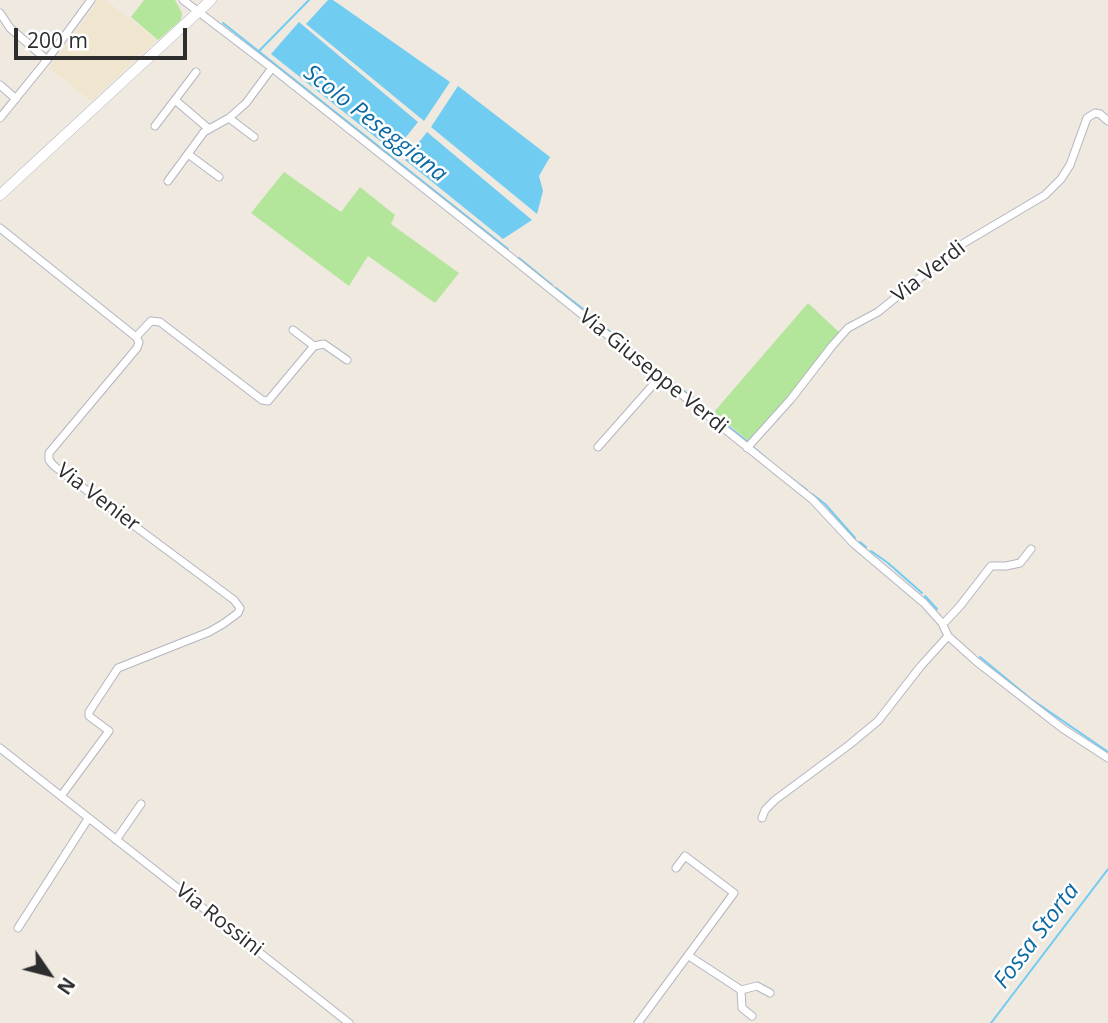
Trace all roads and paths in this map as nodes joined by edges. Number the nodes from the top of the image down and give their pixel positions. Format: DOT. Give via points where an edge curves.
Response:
graph roads {
  1 [pos="91,0"];
  2 [pos="183,0"];
  3 [pos="211,0"];
  4 [pos="198,12"];
  5 [pos="0,13"];
  6 [pos="47,60"];
  7 [pos="272,68"];
  8 [pos="196,72"];
  9 [pos="0,85"];
  10 [pos="16,99"];
  11 [pos="175,100"];
  12 [pos="0,118"];
  13 [pos="229,118"];
  14 [pos="1108,121"];
  15 [pos="155,127"];
  16 [pos="209,129"];
  17 [pos="254,137"];
  18 [pos="188,154"];
  19 [pos="219,177"];
  20 [pos="168,181"];
  21 [pos="0,195"];
  22 [pos="0,228"];
  23 [pos="293,330"];
  24 [pos="136,337"];
  25 [pos="314,346"];
  26 [pos="347,360"];
  27 [pos="659,377"];
  28 [pos="598,447"];
  29 [pos="747,447"];
  30 [pos="1031,549"];
  31 [pos="942,623"];
  32 [pos="948,636"];
  33 [pos="0,748"];
  34 [pos="1108,758"];
  35 [pos="61,796"];
  36 [pos="141,804"];
  37 [pos="762,818"];
  38 [pos="88,819"];
  39 [pos="116,840"];
  40 [pos="676,868"];
  41 [pos="18,928"];
  42 [pos="689,956"];
  43 [pos="741,990"];
  44 [pos="770,993"];
  45 [pos="752,1016"];
  46 [pos="349,1023"];
  47 [pos="638,1023"];
  1 -- 6 [label="street"];
  2 -- 4 [label="street, Via Giuseppe Verdi"];
  3 -- 4 [label="main road"];
  4 -- 7 [label="street, Via Giuseppe Verdi"];
  4 -- 21 [label="main road"];
  5 -- 6 [label="street" via="10,28"];
  6 -- 10 [label="street"];
  7 -- 13 [label="street"];
  7 -- 27 [label="street, Via Giuseppe Verdi"];
  8 -- 11 [label="street"];
  9 -- 10 [label="street"];
  10 -- 12 [label="street"];
  11 -- 15 [label="street"];
  11 -- 16 [label="street"];
  13 -- 16 [label="street"];
  13 -- 17 [label="street"];
  14 -- 29 [label="street, Via Verdi" via="1095,113 1087,118 1070,165 1045,195 958,246 878,312 848,328"];
  16 -- 18 [label="street"];
  18 -- 19 [label="street"];
  18 -- 20 [label="street"];
  22 -- 24 [label="street"];
  23 -- 25 [label="street"];
  24 -- 25 [label="street" via="151,321 160,322 268,401"];
  24 -- 35 [label="street, Via Venier" via="137,348 47,457 240,607 209,632 118,668 89,712 109,731"];
  25 -- 26 [label="street" via="324,344"];
  27 -- 28 [label="street"];
  27 -- 29 [label="street, Via Giuseppe Verdi"];
  29 -- 31 [label="street, Via Giuseppe Verdi" via="813,500"];
  30 -- 31 [label="street" via="1020,563 991,566"];
  31 -- 32 [label="street, Via Giuseppe Verdi"];
  32 -- 34 [label="street, Via Giuseppe Verdi" via="1062,728"];
  32 -- 37 [label="street" via="878,721 775,800"];
  33 -- 35 [label="street, Via Rossini"];
  35 -- 38 [label="street, Via Rossini"];
  36 -- 39 [label="street"];
  38 -- 39 [label="street, Via Rossini"];
  38 -- 41 [label="street"];
  39 -- 46 [label="street, Via Rossini"];
  40 -- 42 [label="street" via="685,856 734,893"];
  42 -- 43 [label="street"];
  42 -- 47 [label="street"];
  43 -- 44 [label="street" via="757,986"];
  43 -- 45 [label="street" via="742,1008"];
}
